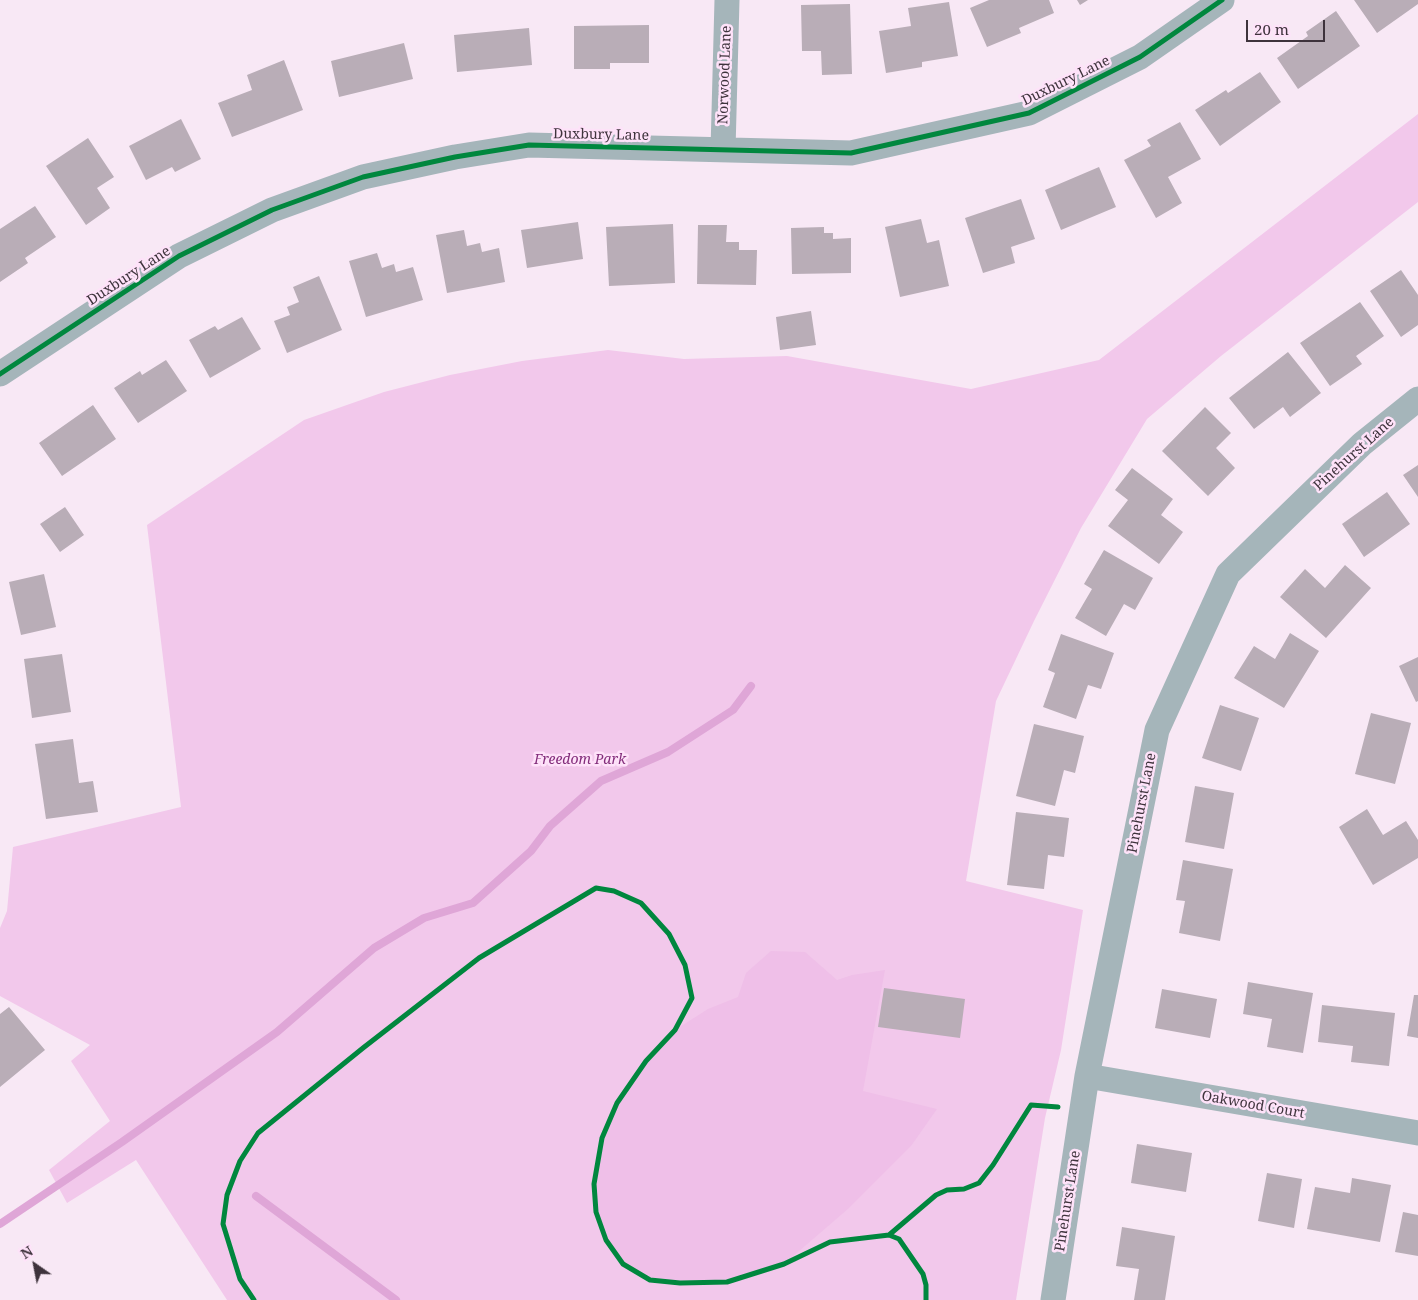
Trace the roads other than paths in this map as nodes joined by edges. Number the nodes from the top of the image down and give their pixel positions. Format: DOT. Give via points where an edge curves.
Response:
graph roads {
  1 [pos="727,0"];
  2 [pos="1222,0"];
  3 [pos="723,150"];
  4 [pos="0,374"];
  5 [pos="1418,399"];
  6 [pos="1087,1076"];
  7 [pos="1418,1134"];
  8 [pos="1053,1300"];
  1 -- 3 [label="street, Norwood Lane"];
  2 -- 3 [label="street, Duxbury Lane" via="1140,58 1029,113 851,153"];
  3 -- 4 [label="street, Duxbury Lane" via="529,145 363,177 272,210 179,256"];
  5 -- 6 [label="street, Pinehurst Lane" via="1362,444 1228,574 1157,730"];
  6 -- 7 [label="street, Oakwood Court"];
  6 -- 8 [label="street, Pinehurst Lane"];
}
